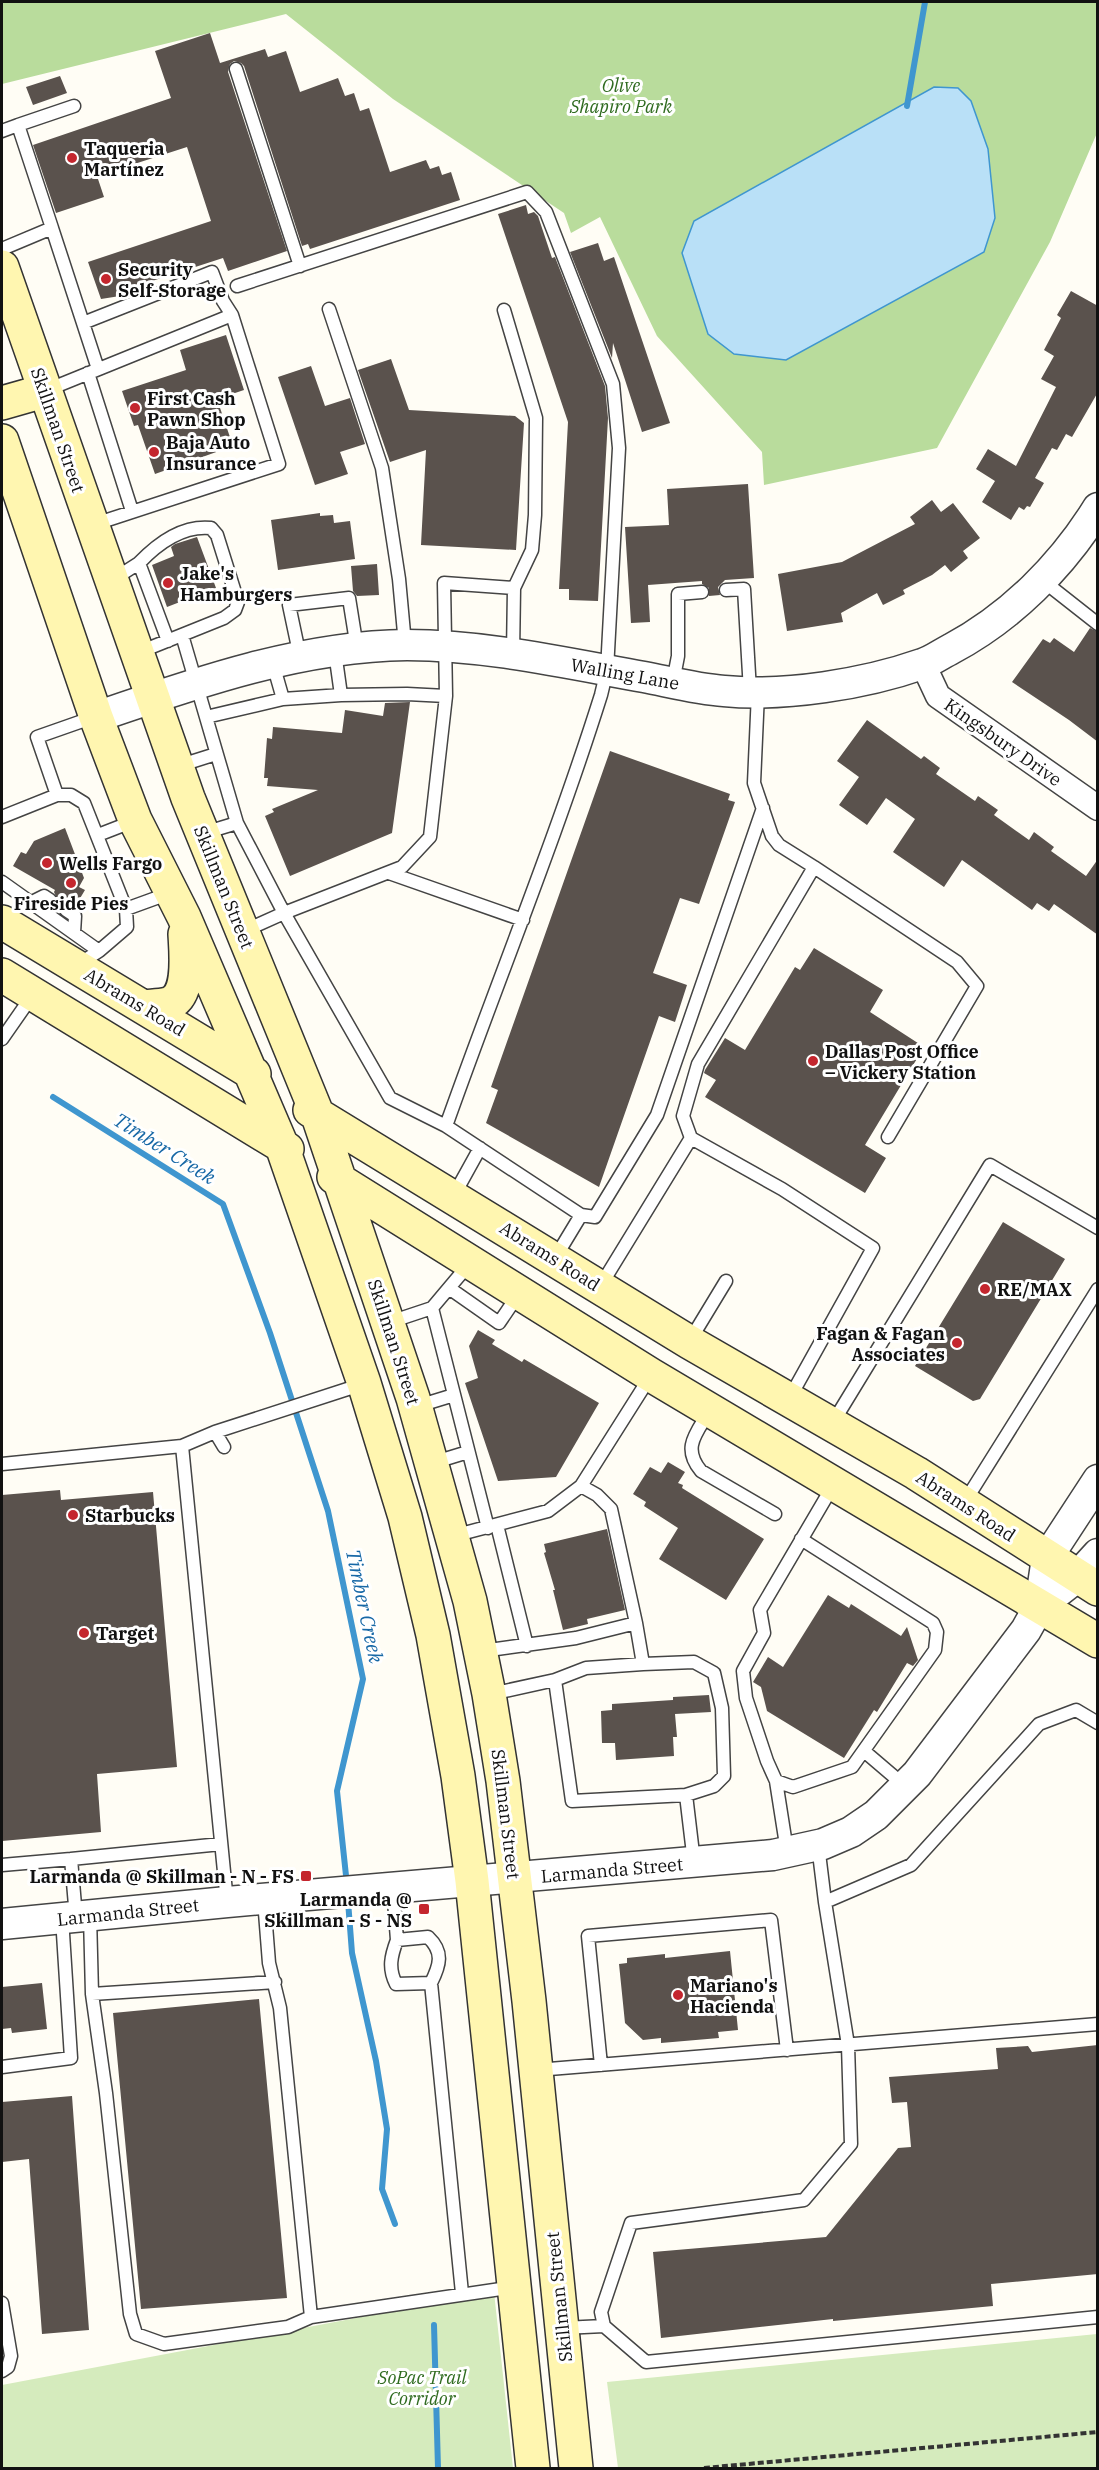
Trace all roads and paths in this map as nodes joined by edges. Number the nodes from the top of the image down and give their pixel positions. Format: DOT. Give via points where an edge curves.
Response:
graph roads {
  1 [pos="236,69"];
  2 [pos="74,106"];
  3 [pos="18,125"];
  4 [pos="2,131"];
  5 [pos="52,228"];
  6 [pos="2,249"];
  7 [pos="300,266"];
  8 [pos="2,267"];
  9 [pos="237,286"];
  10 [pos="329,309"];
  11 [pos="504,310"];
  12 [pos="232,315"];
  13 [pos="83,323"];
  14 [pos="93,371"];
  15 [pos="44,391"];
  16 [pos="2,403"];
  17 [pos="2,441"];
  18 [pos="1098,508"];
  19 [pos="132,511"];
  20 [pos="91,525"];
  21 [pos="139,563"];
  22 [pos="1042,580"];
  23 [pos="111,581"];
  24 [pos="514,588"];
  25 [pos="726,590"];
  26 [pos="702,592"];
  27 [pos="1098,624"];
  28 [pos="182,635"];
  29 [pos="168,641"];
  30 [pos="405,645"];
  31 [pos="446,646"];
  32 [pos="346,650"];
  33 [pos="136,654"];
  34 [pos="513,655"];
  35 [pos="286,661"];
  36 [pos="923,664"];
  37 [pos="607,670"];
  38 [pos="673,682"];
  39 [pos="197,684"];
  40 [pos="754,693"];
  41 [pos="341,695"];
  42 [pos="446,696"];
  43 [pos="152,698"];
  44 [pos="283,699"];
  45 [pos="96,717"];
  46 [pos="206,717"];
  47 [pos="216,753"];
  48 [pos="177,767"];
  49 [pos="57,795"];
  50 [pos="763,808"];
  51 [pos="1098,808"];
  52 [pos="2,817"];
  53 [pos="135,820"];
  54 [pos="237,823"];
  55 [pos="202,834"];
  56 [pos="98,835"];
  57 [pos="814,867"];
  58 [pos="389,873"];
  59 [pos="2,882"];
  60 [pos="50,900"];
  61 [pos="30,903"];
  62 [pos="178,904"];
  63 [pos="126,909"];
  64 [pos="66,910"];
  65 [pos="284,913"];
  66 [pos="523,920"];
  67 [pos="2,922"];
  68 [pos="243,932"];
  69 [pos="74,933"];
  70 [pos="88,959"];
  71 [pos="2,975"];
  72 [pos="34,995"];
  73 [pos="144,1007"];
  74 [pos="2,1039"];
  75 [pos="250,1071"];
  76 [pos="318,1116"];
  77 [pos="446,1126"];
  78 [pos="888,1137"];
  79 [pos="692,1138"];
  80 [pos="282,1146"];
  81 [pos="480,1148"];
  82 [pos="341,1181"];
  83 [pos="453,1196"];
  84 [pos="581,1215"];
  85 [pos="1098,1228"];
  86 [pos="554,1259"];
  87 [pos="471,1262"];
  88 [pos="726,1281"];
  89 [pos="600,1287"];
  90 [pos="449,1288"];
  91 [pos="1098,1289"];
  92 [pos="519,1292"];
  93 [pos="432,1308"];
  94 [pos="388,1323"];
  95 [pos="689,1342"];
  96 [pos="658,1378"];
  97 [pos="349,1388"];
  98 [pos="454,1395"];
  99 [pos="788,1399"];
  100 [pos="415,1407"];
  101 [pos="710,1409"];
  102 [pos="832,1425"];
  103 [pos="214,1432"];
  104 [pos="182,1446"];
  105 [pos="224,1447"];
  106 [pos="468,1452"];
  107 [pos="431,1463"];
  108 [pos="2,1464"];
  109 [pos="1098,1479"];
  110 [pos="834,1483"];
  111 [pos="581,1486"];
  112 [pos="964,1504"];
  113 [pos="775,1514"];
  114 [pos="492,1526"];
  115 [pos="452,1537"];
  116 [pos="801,1539"];
  117 [pos="1047,1558"];
  118 [pos="1091,1573"];
  119 [pos="1040,1605"];
  120 [pos="636,1623"];
  121 [pos="1098,1641"];
  122 [pos="527,1646"];
  123 [pos="480,1652"];
  124 [pos="643,1664"];
  125 [pos="555,1680"];
  126 [pos="489,1694"];
  127 [pos="1098,1723"];
  128 [pos="864,1751"];
  129 [pos="776,1781"];
  130 [pos="905,1786"];
  131 [pos="686,1795"];
  132 [pos="220,1844"];
  133 [pos="818,1845"];
  134 [pos="787,1852"];
  135 [pos="71,1859"];
  136 [pos="694,1862"];
  137 [pos="2,1865"];
  138 [pos="515,1878"];
  139 [pos="472,1881"];
  140 [pos="398,1887"];
  141 [pos="278,1898"];
  142 [pos="227,1902"];
  143 [pos="825,1902"];
  144 [pos="76,1917"];
  145 [pos="2,1924"];
  146 [pos="397,1940"];
  147 [pos="275,1982"];
  148 [pos="431,1983"];
  149 [pos="92,1994"];
  150 [pos="1098,2024"];
  151 [pos="848,2045"];
  152 [pos="787,2050"];
  153 [pos="601,2065"];
  154 [pos="2,2067"];
  155 [pos="536,2070"];
  156 [pos="515,2286"];
  157 [pos="462,2293"];
  158 [pos="2,2302"];
  159 [pos="311,2317"];
  160 [pos="1098,2317"];
  161 [pos="604,2326"];
  162 [pos="562,2328"];
  163 [pos="2,2371"];
  164 [pos="1098,2432"];
  165 [pos="533,2469"];
  166 [pos="576,2469"];
  167 [pos="704,2469"];
  1 -- 7 [label="lane"];
  2 -- 3 [label="lane"];
  3 -- 4 [label="lane"];
  3 -- 5 [label="lane"];
  5 -- 6 [label="lane"];
  5 -- 13 [label="lane"];
  7 -- 9 [label="lane"];
  7 -- 37 [label="lane" via="527,192 546,212 613,384 619,448"];
  8 -- 15 [label="main road, Skillman Street"];
  10 -- 30 [label="lane" via="382,468"];
  11 -- 24 [label="lane" via="536,418 532,550"];
  12 -- 13 [label="lane" via="212,272"];
  12 -- 14 [label="lane"];
  12 -- 19 [label="lane" via="279,464"];
  13 -- 14 [label="lane"];
  14 -- 15 [label="lane"];
  14 -- 19 [label="lane"];
  15 -- 16 [label="main road"];
  15 -- 20 [label="main road, Skillman Street"];
  17 -- 45 [label="main road"];
  18 -- 22 [label="street, Walling Lane"];
  19 -- 20 [label="lane"];
  20 -- 23 [label="main road, Skillman Street"];
  21 -- 23 [label="lane"];
  21 -- 28 [label="lane" via="154,547 175,534 206,527 215,531 238,602 235,610 224,618"];
  21 -- 29 [label="lane"];
  22 -- 27 [label="lane"];
  22 -- 36 [label="street, Walling Lane" via="971,638"];
  23 -- 33 [label="main road, Skillman Street"];
  24 -- 31 [label="lane" via="444,583"];
  24 -- 34 [label="lane"];
  25 -- 40 [label="lane" via="744,589"];
  26 -- 38 [label="lane" via="678,594 678,656"];
  28 -- 29 [label="lane"];
  28 -- 39 [label="lane"];
  29 -- 33 [label="lane"];
  30 -- 31 [label="street, Walling Lane"];
  30 -- 32 [label="street, Walling Lane"];
  31 -- 34 [label="street, Walling Lane"];
  31 -- 42 [label="lane"];
  32 -- 35 [label="street, Walling Lane"];
  32 -- 35 [label="lane" via="349,598 289,605"];
  32 -- 41 [label="lane"];
  33 -- 43 [label="main road, Skillman Street"];
  34 -- 37 [label="street, Walling Lane"];
  35 -- 39 [label="street, Walling Lane"];
  35 -- 44 [label="lane"];
  36 -- 40 [label="street, Walling Lane" via="818,689"];
  36 -- 51 [label="street, Kingsbury Drive" via="938,696"];
  37 -- 38 [label="street, Walling Lane"];
  37 -- 66 [label="lane" via="593,722"];
  38 -- 40 [label="street, Walling Lane"];
  39 -- 43 [label="street, Walling Lane"];
  39 -- 46 [label="lane"];
  40 -- 50 [label="lane" via="754,783"];
  41 -- 42 [label="lane"];
  41 -- 44 [label="lane"];
  42 -- 58 [label="lane" via="430,837 402,867"];
  43 -- 45 [label="street, Walling Lane"];
  43 -- 48 [label="main road, Skillman Street"];
  44 -- 46 [label="lane"];
  45 -- 49 [label="lane" via="37,737"];
  45 -- 53 [label="main road"];
  46 -- 47 [label="lane"];
  47 -- 48 [label="lane"];
  47 -- 54 [label="lane"];
  48 -- 55 [label="main road, Skillman Street"];
  49 -- 52 [label="lane"];
  49 -- 56 [label="lane" via="71,795 84,803"];
  50 -- 57 [label="lane" via="779,845"];
  50 -- 84 [label="lane" via="657,1115 595,1217"];
  53 -- 56 [label="lane"];
  53 -- 62 [label="main road"];
  54 -- 55 [label="lane"];
  54 -- 65 [label="lane"];
  55 -- 68 [label="main road, Skillman Street"];
  56 -- 63 [label="lane"];
  57 -- 78 [label="lane" via="957,962 977,986"];
  57 -- 79 [label="lane" via="698,1064 683,1116"];
  58 -- 65 [label="lane"];
  58 -- 66 [label="lane"];
  59 -- 61 [label="lane"];
  60 -- 61 [label="lane" via="44,896"];
  61 -- 69 [label="lane"];
  62 -- 63 [label="lane"];
  62 -- 73 [label="main road" via="187,969 181,991 169,1004"];
  62 -- 75 [label="main road"];
  63 -- 70 [label="lane" via="127,927"];
  64 -- 69 [label="lane" via="75,916"];
  65 -- 68 [label="lane"];
  65 -- 77 [label="lane" via="390,1098"];
  66 -- 77 [label="lane"];
  67 -- 70 [label="main road, Abrams Road"];
  68 -- 76 [label="main road, Skillman Street"];
  69 -- 70 [label="lane"];
  70 -- 73 [label="main road, Abrams Road"];
  71 -- 72 [label="main road"];
  72 -- 74 [label="lane"];
  72 -- 80 [label="main road"];
  73 -- 75 [label="main road, Abrams Road"];
  75 -- 76 [label="main road, Abrams Road"];
  75 -- 80 [label="main road"];
  76 -- 82 [label="main road, Skillman Street"];
  76 -- 83 [label="main road, Abrams Road"];
  77 -- 81 [label="lane"];
  79 -- 89 [label="lane"];
  79 -- 99 [label="lane" via="782,1189 873,1248"];
  80 -- 82 [label="main road"];
  80 -- 97 [label="main road"];
  81 -- 83 [label="lane"];
  81 -- 84 [label="lane"];
  82 -- 87 [label="main road"];
  82 -- 94 [label="main road, Skillman Street"];
  83 -- 86 [label="main road, Abrams Road"];
  84 -- 86 [label="lane"];
  85 -- 102 [label="lane" via="990,1165"];
  86 -- 89 [label="main road, Abrams Road"];
  87 -- 90 [label="lane"];
  87 -- 92 [label="main road"];
  88 -- 95 [label="lane"];
  89 -- 95 [label="main road, Abrams Road"];
  90 -- 92 [label="lane" via="499,1323"];
  90 -- 93 [label="lane"];
  91 -- 112 [label="lane"];
  92 -- 96 [label="main road"];
  93 -- 94 [label="lane"];
  93 -- 98 [label="lane"];
  94 -- 100 [label="main road, Skillman Street"];
  95 -- 96 [label="main road"];
  95 -- 99 [label="main road, Abrams Road"];
  96 -- 101 [label="main road"];
  96 -- 111 [label="lane"];
  97 -- 103 [label="lane"];
  97 -- 139 [label="main road" via="405,1517 433,1635"];
  98 -- 100 [label="lane"];
  98 -- 106 [label="lane"];
  99 -- 102 [label="main road, Abrams Road"];
  100 -- 107 [label="main road, Skillman Street"];
  101 -- 110 [label="main road"];
  101 -- 113 [label="lane" via="690,1446 693,1461 701,1471"];
  102 -- 112 [label="main road, Abrams Road"];
  103 -- 104 [label="lane"];
  103 -- 105 [label="lane"];
  104 -- 108 [label="lane"];
  104 -- 132 [label="lane"];
  106 -- 107 [label="lane"];
  106 -- 114 [label="lane"];
  107 -- 115 [label="main road, Skillman Street"];
  109 -- 117 [label="street, Larmanda Street"];
  110 -- 116 [label="lane"];
  110 -- 119 [label="main road"];
  111 -- 114 [label="lane" via="548,1511"];
  111 -- 120 [label="lane" via="611,1509"];
  112 -- 117 [label="main road, Abrams Road"];
  114 -- 115 [label="lane"];
  114 -- 122 [label="lane"];
  115 -- 123 [label="main road, Skillman Street"];
  116 -- 128 [label="lane" via="933,1623 937,1632 935,1650"];
  116 -- 129 [label="lane" via="760,1610 764,1633 742,1671 746,1698"];
  117 -- 118 [label="main road, Abrams Road"];
  117 -- 119 [label="street, Larmanda Street"];
  118 -- 119 [label="street, Larmanda Street"];
  119 -- 121 [label="main road"];
  119 -- 130 [label="street, Larmanda Street" via="964,1715"];
  120 -- 122 [label="lane"];
  120 -- 124 [label="lane"];
  122 -- 123 [label="lane"];
  123 -- 126 [label="main road, Skillman Street"];
  124 -- 125 [label="lane" via="586,1668"];
  124 -- 131 [label="lane" via="694,1662 714,1673 722,1708 724,1776 714,1786"];
  125 -- 126 [label="lane"];
  125 -- 131 [label="lane" via="572,1801"];
  126 -- 138 [label="main road, Skillman Street"];
  127 -- 143 [label="lane" via="1076,1710 1039,1724 911,1865"];
  128 -- 129 [label="lane" via="852,1767 816,1780 793,1787"];
  128 -- 130 [label="lane"];
  129 -- 134 [label="lane"];
  130 -- 133 [label="street, Larmanda Street" via="876,1815"];
  131 -- 136 [label="lane"];
  132 -- 135 [label="lane"];
  132 -- 142 [label="lane"];
  133 -- 134 [label="street, Larmanda Street"];
  133 -- 143 [label="lane"];
  134 -- 136 [label="street, Larmanda Street"];
  135 -- 137 [label="lane"];
  135 -- 144 [label="lane"];
  136 -- 138 [label="street, Larmanda Street"];
  138 -- 139 [label="street, Larmanda Street"];
  138 -- 155 [label="main road, Skillman Street"];
  139 -- 140 [label="street, Larmanda Street"];
  139 -- 156 [label="main road"];
  140 -- 141 [label="street, Larmanda Street"];
  140 -- 146 [label="lane"];
  141 -- 142 [label="street, Larmanda Street"];
  141 -- 147 [label="lane" via="269,1963"];
  142 -- 144 [label="street, Larmanda Street"];
  143 -- 151 [label="lane"];
  144 -- 145 [label="street, Larmanda Street"];
  144 -- 149 [label="lane"];
  144 -- 154 [label="lane" via="71,2058"];
  146 -- 148 [label="lane" via="390,1972 396,1984"];
  146 -- 148 [label="lane" via="428,1937 438,1946 440,1965"];
  147 -- 149 [label="lane"];
  147 -- 159 [label="lane"];
  148 -- 157 [label="lane"];
  149 -- 159 [label="lane" via="130,2314 136,2334 164,2344 288,2327"];
  150 -- 151 [label="lane"];
  151 -- 152 [label="lane"];
  151 -- 161 [label="lane" via="851,2144 804,2200 631,2223 601,2312"];
  152 -- 153 [label="lane"];
  152 -- 153 [label="lane" via="771,1920 588,1936"];
  153 -- 155 [label="lane"];
  155 -- 162 [label="main road, Skillman Street"];
  156 -- 157 [label="lane"];
  156 -- 165 [label="main road"];
  157 -- 159 [label="lane"];
  158 -- 163 [label="lane" via="11,2356 8,2367"];
  160 -- 161 [label="lane" via="646,2362"];
  161 -- 162 [label="lane"];
  162 -- 166 [label="main road, Skillman Street"];
  164 -- 167 [label="path"];
}
